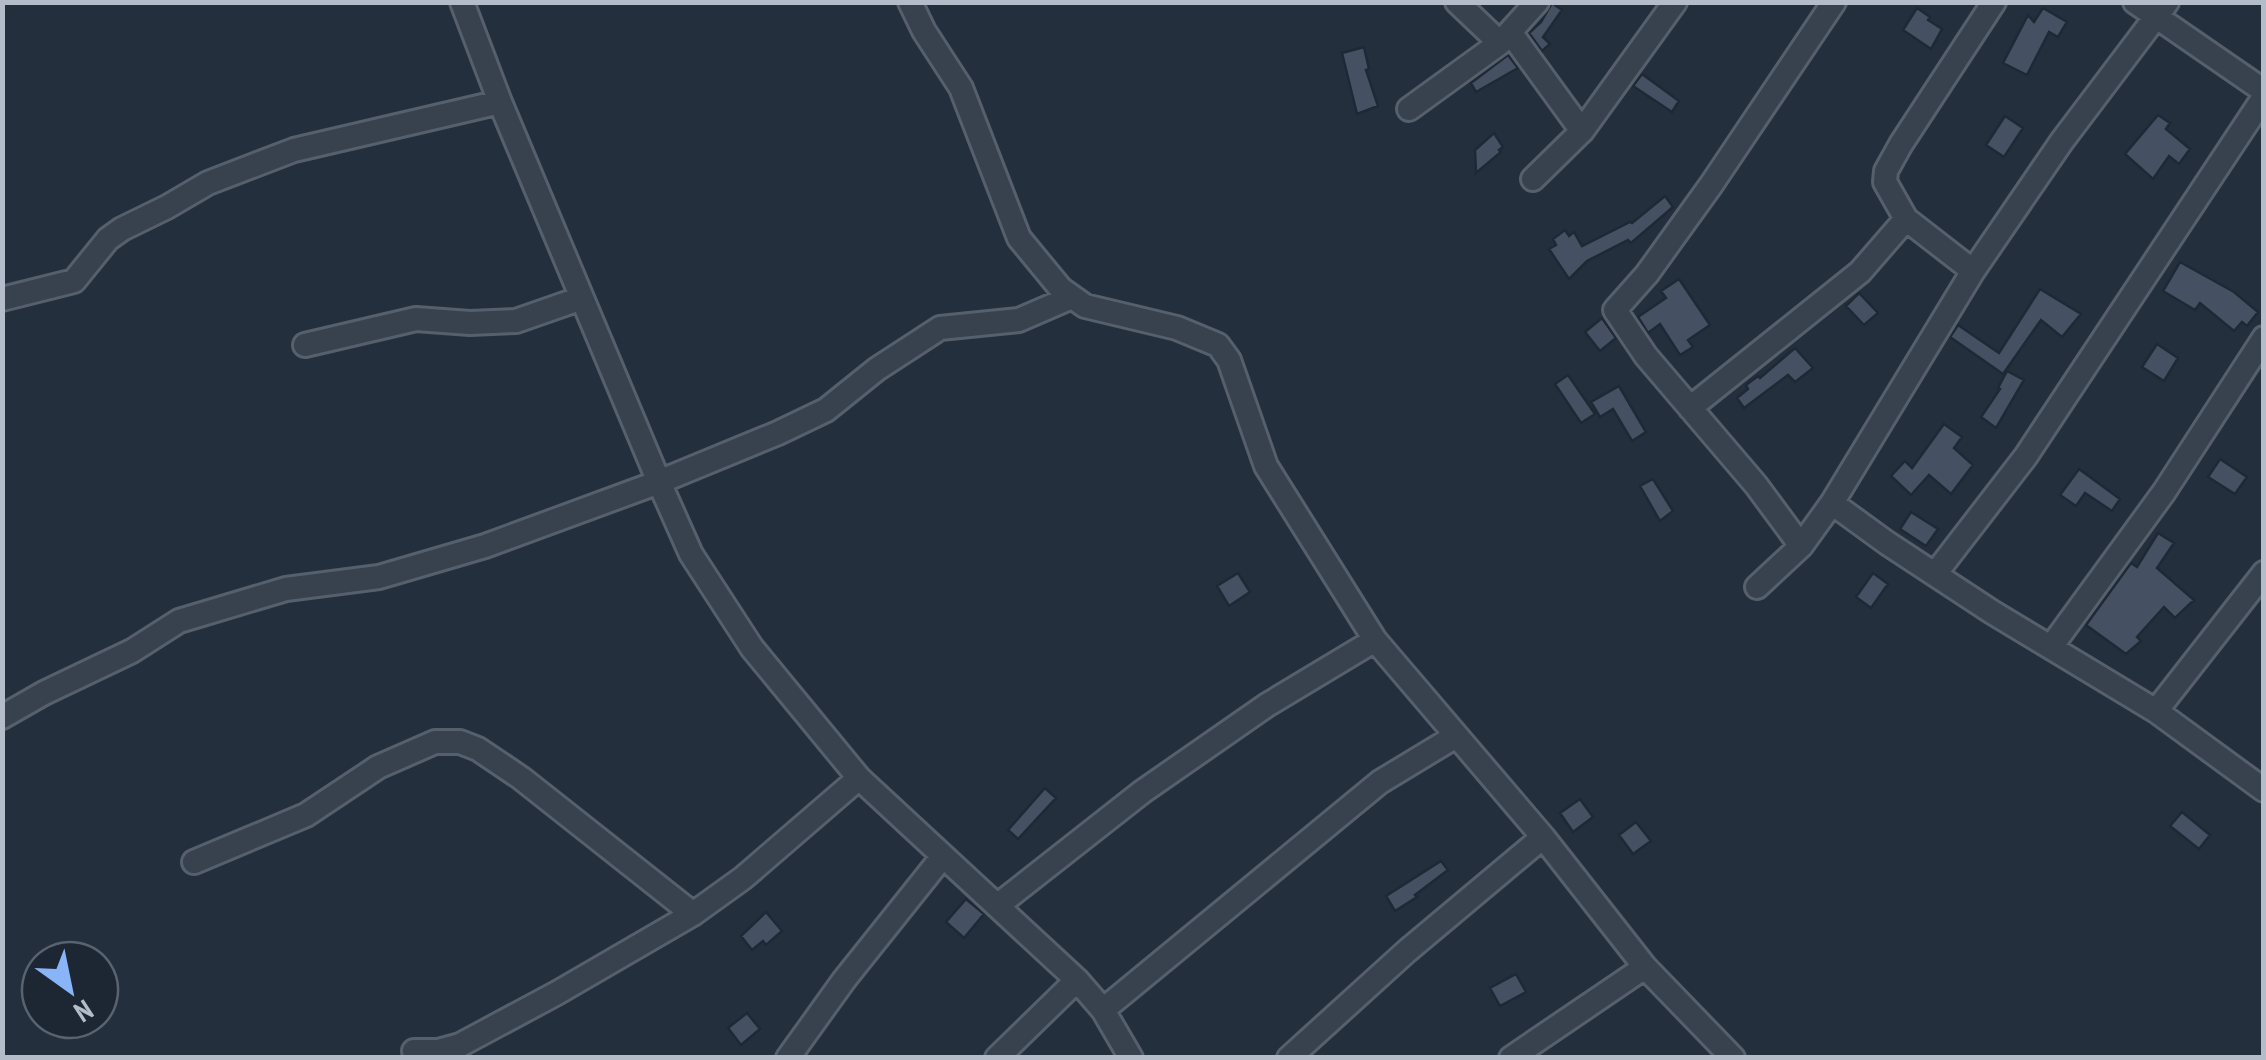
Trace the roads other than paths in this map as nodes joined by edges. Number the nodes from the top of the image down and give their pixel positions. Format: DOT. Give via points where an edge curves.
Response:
graph roads {
  1 [pos="462,2"];
  2 [pos="910,2"];
  3 [pos="1457,2"];
  4 [pos="1538,2"];
  5 [pos="1675,2"];
  6 [pos="1834,2"];
  7 [pos="1994,2"];
  8 [pos="2135,2"];
  9 [pos="2162,10"];
  10 [pos="1505,38"];
  11 [pos="2264,94"];
  12 [pos="500,102"];
  13 [pos="1409,108"];
  14 [pos="1582,131"];
  15 [pos="1533,180"];
  16 [pos="1906,220"];
  17 [pos="1973,271"];
  18 [pos="1072,297"];
  19 [pos="582,298"];
  20 [pos="2,299"];
  21 [pos="2264,338"];
  22 [pos="305,345"];
  23 [pos="1690,408"];
  24 [pos="658,482"];
  25 [pos="1832,503"];
  26 [pos="1801,546"];
  27 [pos="2264,573"];
  28 [pos="1936,574"];
  29 [pos="1757,587"];
  30 [pos="1375,640"];
  31 [pos="2051,648"];
  32 [pos="2156,711"];
  33 [pos="2,717"];
  34 [pos="1456,736"];
  35 [pos="859,778"];
  36 [pos="2264,790"];
  37 [pos="1543,837"];
  38 [pos="944,856"];
  39 [pos="194,862"];
  40 [pos="997,906"];
  41 [pos="693,914"];
  42 [pos="1645,967"];
  43 [pos="1077,980"];
  44 [pos="1103,1010"];
  45 [pos="414,1052"];
  46 [pos="788,1058"];
  47 [pos="998,1058"];
  48 [pos="1131,1058"];
  49 [pos="1289,1058"];
  50 [pos="1511,1058"];
  51 [pos="1733,1058"];
  1 -- 12 [label="street"];
  2 -- 18 [label="street" via="961,88 1019,238"];
  3 -- 10 [label="street"];
  4 -- 10 [label="street"];
  5 -- 14 [label="street"];
  6 -- 23 [label="street" via="1700,200 1614,310"];
  7 -- 16 [label="street" via="1886,171 1889,193"];
  8 -- 9 [label="street"];
  9 -- 11 [label="street"];
  9 -- 17 [label="street"];
  10 -- 13 [label="street"];
  10 -- 14 [label="street"];
  11 -- 28 [label="street" via="2026,456"];
  12 -- 19 [label="street"];
  12 -- 20 [label="street" via="294,150 208,183 108,239 74,282"];
  14 -- 15 [label="street"];
  16 -- 17 [label="street"];
  16 -- 23 [label="street" via="1860,272"];
  17 -- 25 [label="street"];
  18 -- 24 [label="street" via="1019,320 940,328 826,410"];
  18 -- 30 [label="street" via="1218,345 1266,466"];
  19 -- 22 [label="street" via="516,322 416,319"];
  19 -- 24 [label="street"];
  21 -- 31 [label="street"];
  23 -- 26 [label="street"];
  24 -- 33 [label="street" via="414,567 286,589 179,621"];
  24 -- 35 [label="street" via="691,554 752,648"];
  25 -- 26 [label="street"];
  25 -- 28 [label="street"];
  26 -- 29 [label="street"];
  27 -- 32 [label="street"];
  28 -- 31 [label="street"];
  30 -- 34 [label="street"];
  30 -- 40 [label="street" via="1142,792"];
  31 -- 32 [label="street"];
  32 -- 36 [label="street"];
  34 -- 37 [label="street"];
  34 -- 44 [label="street" via="1380,782"];
  35 -- 38 [label="street"];
  35 -- 41 [label="street"];
  37 -- 42 [label="street"];
  37 -- 49 [label="street"];
  38 -- 40 [label="street"];
  38 -- 46 [label="street"];
  39 -- 41 [label="street" via="306,815 378,767 435,742 460,742 521,778"];
  40 -- 43 [label="street"];
  41 -- 45 [label="street" via="460,1045"];
  42 -- 50 [label="street"];
  42 -- 51 [label="street"];
  43 -- 44 [label="street"];
  43 -- 47 [label="street"];
  44 -- 48 [label="street"];
}
